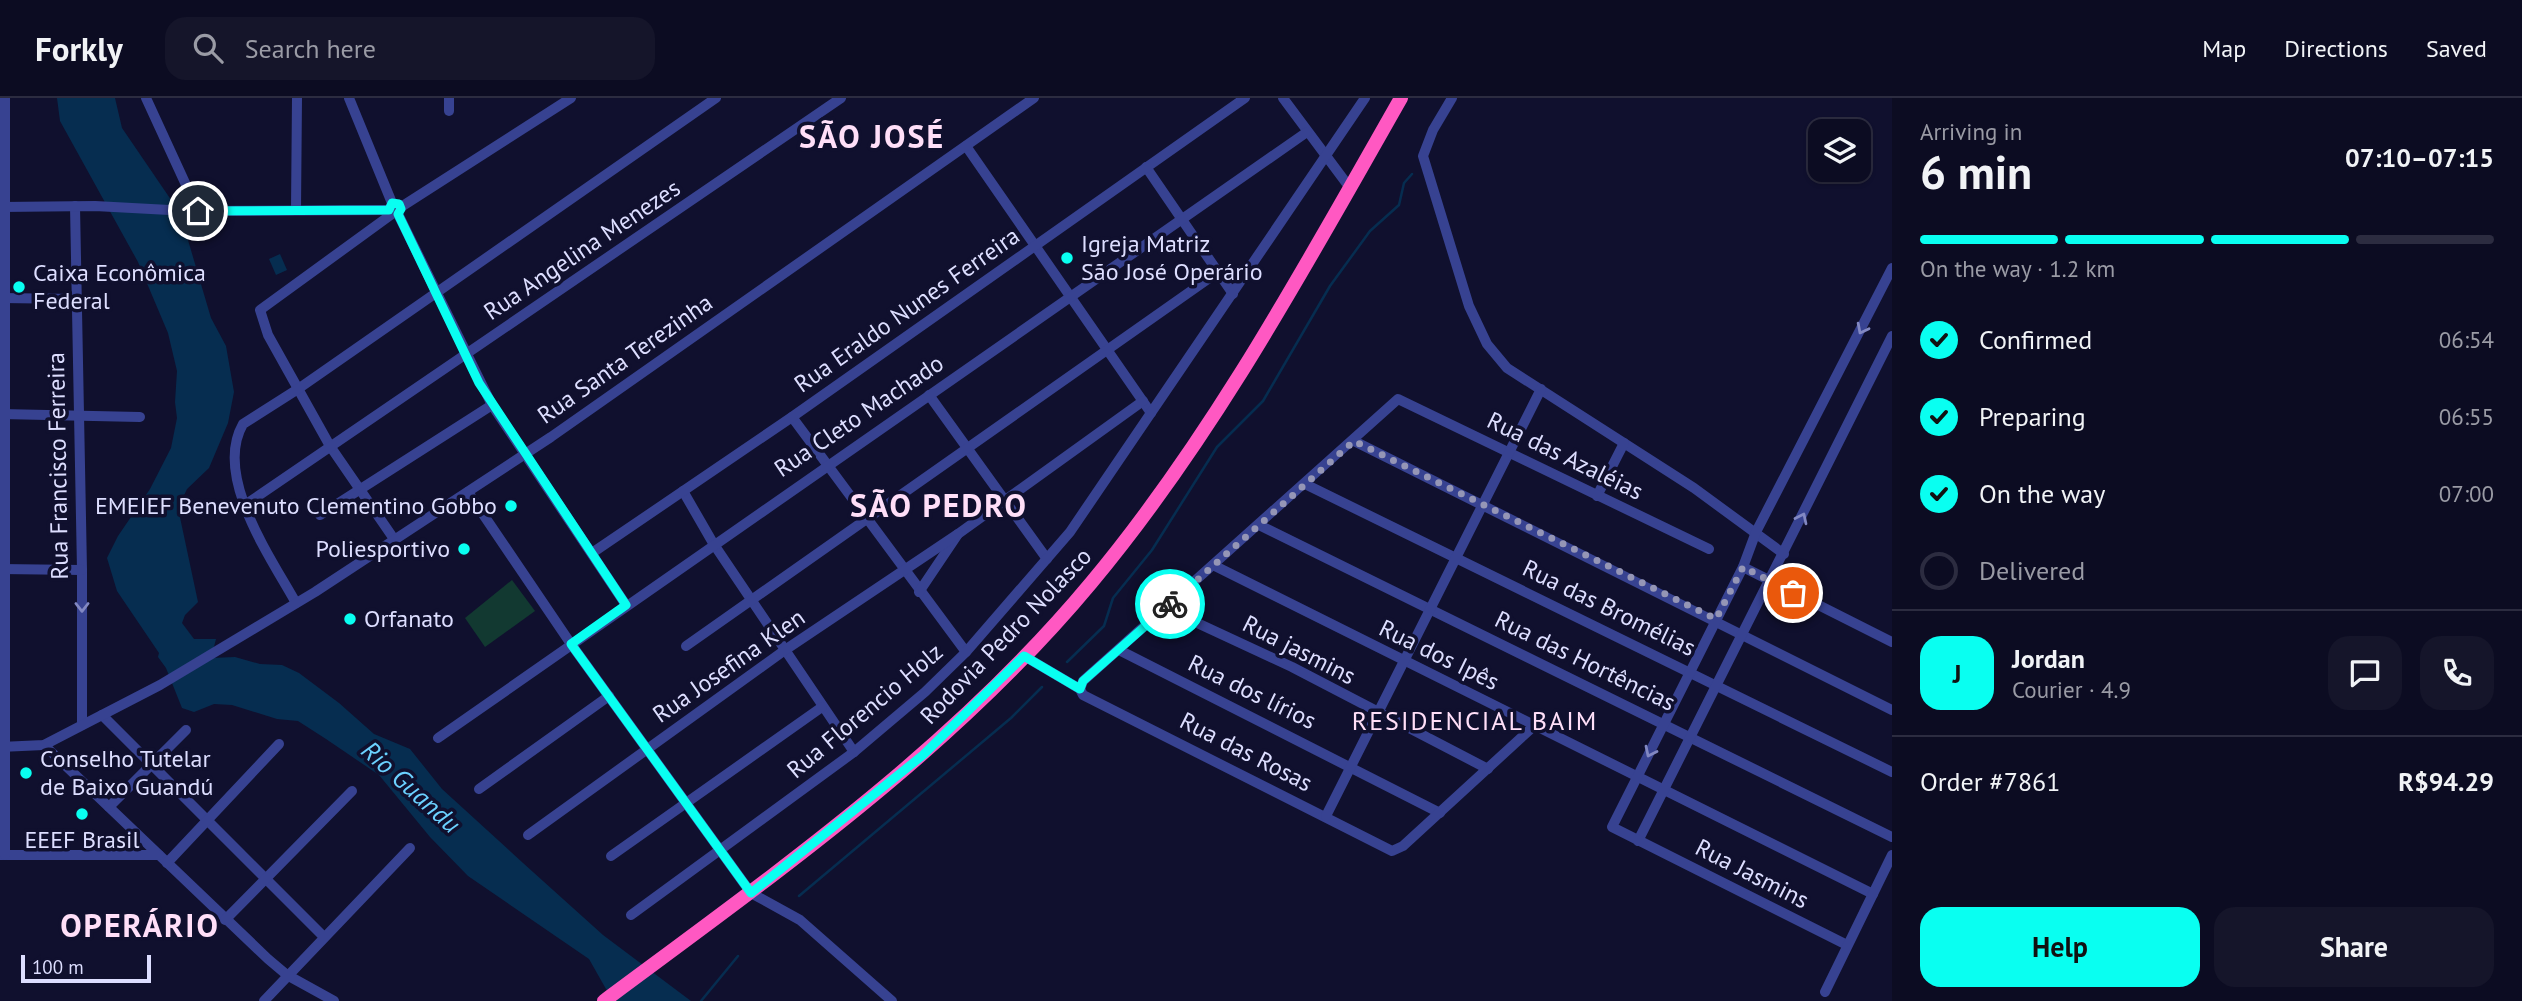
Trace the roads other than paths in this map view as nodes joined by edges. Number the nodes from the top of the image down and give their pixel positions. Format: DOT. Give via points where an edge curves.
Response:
graph roads {
  1 [pos="5,98"];
  2 [pos="146,98"];
  3 [pos="297,98"];
  4 [pos="349,98"];
  5 [pos="449,98"];
  6 [pos="570,98"];
  7 [pos="716,98"];
  8 [pos="841,98"];
  9 [pos="1034,98"];
  10 [pos="1245,98"];
  11 [pos="1283,98"];
  12 [pos="1365,98"];
  13 [pos="1401,98"];
  14 [pos="1452,98"];
  15 [pos="449,111"];
  16 [pos="1307,132"];
  17 [pos="966,146"];
  18 [pos="1325,158"];
  19 [pos="1146,167"];
  20 [pos="1350,188"];
  21 [pos="75,206"];
  22 [pos="2,207"];
  23 [pos="296,209"];
  24 [pos="394,210"];
  25 [pos="193,211"];
  26 [pos="1181,219"];
  27 [pos="1036,244"];
  28 [pos="1892,268"];
  29 [pos="1218,272"];
  30 [pos="437,291"];
  31 [pos="1233,294"];
  32 [pos="1070,295"];
  33 [pos="3,298"];
  34 [pos="76,299"];
  35 [pos="1892,336"];
  36 [pos="1107,349"];
  37 [pos="465,355"];
  38 [pos="298,388"];
  39 [pos="1541,389"];
  40 [pos="929,395"];
  41 [pos="1143,401"];
  42 [pos="492,405"];
  43 [pos="1151,413"];
  44 [pos="3,414"];
  45 [pos="78,417"];
  46 [pos="140,417"];
  47 [pos="792,417"];
  48 [pos="1354,441"];
  49 [pos="1624,443"];
  50 [pos="330,446"];
  51 [pos="966,446"];
  52 [pos="1509,452"];
  53 [pos="524,454"];
  54 [pos="827,464"];
  55 [pos="1306,484"];
  56 [pos="360,491"];
  57 [pos="682,491"];
  58 [pos="468,492"];
  59 [pos="1597,496"];
  60 [pos="1004,500"];
  61 [pos="1483,504"];
  62 [pos="242,507"];
  63 [pos="320,515"];
  64 [pos="866,517"];
  65 [pos="1259,525"];
  66 [pos="1756,532"];
  67 [pos="958,534"];
  68 [pos="394,539"];
  69 [pos="713,543"];
  70 [pos="1709,549"];
  71 [pos="592,553"];
  72 [pos="1784,554"];
  73 [pos="1457,556"];
  74 [pos="1047,559"];
  75 [pos="1213,565"];
  76 [pos="1743,567"];
  77 [pos="1,569"];
  78 [pos="82,570"];
  79 [pos="904,571"];
  80 [pos="1768,580"];
  81 [pos="919,592"];
  82 [pos="751,597"];
  83 [pos="296,603"];
  84 [pos="626,605"];
  85 [pos="1165,608"];
  86 [pos="1432,608"];
  87 [pos="1716,619"];
  88 [pos="1742,633"];
  89 [pos="1892,642"];
  90 [pos="571,644"];
  91 [pos="685,646"];
  92 [pos="785,650"];
  93 [pos="1119,650"];
  94 [pos="966,652"];
  95 [pos="1024,656"];
  96 [pos="1405,662"];
  97 [pos="1690,672"];
  98 [pos="1716,684"];
  99 [pos="1080,689"];
  100 [pos="609,696"];
  101 [pos="822,707"];
  102 [pos="1892,710"];
  103 [pos="1378,714"];
  104 [pos="102,715"];
  105 [pos="1664,723"];
  106 [pos="82,725"];
  107 [pos="1535,725"];
  108 [pos="186,730"];
  109 [pos="1690,736"];
  110 [pos="438,738"];
  111 [pos="279,744"];
  112 [pos="44,745"];
  113 [pos="2,747"];
  114 [pos="646,750"];
  115 [pos="854,752"];
  116 [pos="151,765"];
  117 [pos="1352,766"];
  118 [pos="1488,769"];
  119 [pos="1892,772"];
  120 [pos="1638,775"];
  121 [pos="1663,788"];
  122 [pos="479,789"];
  123 [pos="352,791"];
  124 [pos="684,801"];
  125 [pos="109,807"];
  126 [pos="1440,813"];
  127 [pos="1326,816"];
  128 [pos="208,820"];
  129 [pos="528,835"];
  130 [pos="1892,837"];
  131 [pos="1638,841"];
  132 [pos="410,848"];
  133 [pos="720,849"];
  134 [pos="2,855"];
  135 [pos="1892,855"];
  136 [pos="611,856"];
  137 [pos="163,859"];
  138 [pos="267,877"];
  139 [pos="751,893"];
  140 [pos="1873,894"];
  141 [pos="631,915"];
  142 [pos="225,920"];
  143 [pos="324,937"];
  144 [pos="1847,945"];
  145 [pos="288,975"];
  146 [pos="1825,992"];
  147 [pos="264,1001"];
  148 [pos="334,1001"];
  149 [pos="604,1001"];
  150 [pos="892,1001"];
  1 -- 22 [label="street"];
  2 -- 25 [label="street"];
  3 -- 23 [label="street"];
  4 -- 24 [label="street"];
  5 -- 15 [label="street"];
  6 -- 24 [label="street"];
  7 -- 30 [label="street"];
  8 -- 37 [label="street, Rua Angelina Menezes"];
  9 -- 17 [label="street, Rua Santa Terezinha"];
  10 -- 19 [label="street, Rua Eraldo Nunes Ferreira"];
  11 -- 16 [label="street"];
  12 -- 18 [label="street, Rua Florencio Holz"];
  13 -- 20 [label="highway, Rodovia Pedro Nolasco"];
  14 -- 39 [label="street" via="1423,156 1432,189 1469,306 1487,344 1507,368"];
  16 -- 18 [label="street"];
  16 -- 26 [label="street, Rua Cleto Machado"];
  17 -- 27 [label="street"];
  17 -- 53 [label="street, Rua Santa Terezinha"];
  18 -- 20 [label="street"];
  18 -- 31 [label="street, Rua Florencio Holz"];
  19 -- 26 [label="street"];
  19 -- 27 [label="street, Rua Eraldo Nunes Ferreira"];
  20 -- 95 [label="highway, Rodovia Pedro Nolasco" via="1193,446 1090,584"];
  21 -- 22 [label="street"];
  21 -- 25 [label="street"];
  21 -- 34 [label="street, Rua Francisco Ferreira"];
  22 -- 33 [label="street"];
  23 -- 24 [label="street"];
  23 -- 25 [label="street"];
  24 -- 30 [label="street"];
  24 -- 38 [label="street" via="264,305 260,317 264,327"];
  26 -- 29 [label="street"];
  26 -- 32 [label="street, Rua Cleto Machado"];
  27 -- 32 [label="street"];
  27 -- 47 [label="street, Rua Eraldo Nunes Ferreira"];
  28 -- 66 [label="street, one-way"];
  29 -- 31 [label="street"];
  29 -- 36 [label="street"];
  30 -- 37 [label="street"];
  30 -- 38 [label="street"];
  31 -- 43 [label="street, Rua Florencio Holz"];
  32 -- 36 [label="street"];
  32 -- 40 [label="street, Rua Cleto Machado"];
  33 -- 34 [label="street"];
  33 -- 44 [label="street"];
  34 -- 45 [label="street, Rua Francisco Ferreira"];
  72 -- 35 [label="street, one-way"];
  36 -- 41 [label="street"];
  36 -- 51 [label="street"];
  37 -- 42 [label="street"];
  37 -- 50 [label="street, Rua Angelina Menezes"];
  38 -- 50 [label="street"];
  38 -- 62 [label="street" via="249,418 237,433"];
  39 -- 49 [label="street"];
  39 -- 52 [label="street"];
  40 -- 51 [label="street"];
  40 -- 54 [label="street, Rua Cleto Machado"];
  41 -- 43 [label="street"];
  41 -- 60 [label="street, Rua Josefina Klen"];
  42 -- 53 [label="street"];
  42 -- 56 [label="street"];
  43 -- 74 [label="street, Rua Florencio Holz"];
  44 -- 45 [label="street"];
  44 -- 77 [label="street"];
  45 -- 46 [label="street"];
  45 -- 78 [label="street, Rua Francisco Ferreira"];
  47 -- 54 [label="street"];
  47 -- 57 [label="street, Rua Eraldo Nunes Ferreira"];
  48 -- 52 [label="street, Rua das Azaléias" via="1403,399"];
  48 -- 55 [label="street"];
  48 -- 61 [label="street"];
  49 -- 59 [label="street"];
  49 -- 66 [label="street"];
  50 -- 56 [label="street"];
  50 -- 62 [label="street, Rua Angelina Menezes"];
  51 -- 60 [label="street"];
  51 -- 64 [label="street"];
  52 -- 59 [label="street, Rua das Azaléias"];
  52 -- 61 [label="street"];
  53 -- 58 [label="street, Rua Santa Terezinha"];
  53 -- 71 [label="street"];
  54 -- 64 [label="street"];
  54 -- 69 [label="street, Rua Cleto Machado"];
  55 -- 65 [label="street"];
  55 -- 73 [label="street, Rua das Bromélias"];
  56 -- 63 [label="street"];
  56 -- 68 [label="street"];
  57 -- 69 [label="street"];
  57 -- 71 [label="street, Rua Eraldo Nunes Ferreira"];
  58 -- 68 [label="street, Rua Santa Terezinha"];
  58 -- 90 [label="street"];
  59 -- 70 [label="street, Rua das Azaléias"];
  60 -- 67 [label="street, Rua Josefina Klen"];
  60 -- 74 [label="street"];
  61 -- 73 [label="street"];
  61 -- 87 [label="street"];
  62 -- 83 [label="street"];
  64 -- 79 [label="street"];
  64 -- 82 [label="street"];
  65 -- 75 [label="street"];
  65 -- 86 [label="street, Rua das Hortências"];
  66 -- 72 [label="street"];
  66 -- 76 [label="street"];
  67 -- 79 [label="street, Rua Josefina Klen"];
  67 -- 81 [label="street"];
  68 -- 83 [label="street, Rua Santa Terezinha"];
  69 -- 82 [label="street"];
  69 -- 84 [label="street, Rua Cleto Machado"];
  71 -- 84 [label="street"];
  72 -- 80 [label="street"];
  73 -- 86 [label="street"];
  73 -- 97 [label="street, Rua das Bromélias"];
  74 -- 94 [label="street, Rua Florencio Holz"];
  75 -- 85 [label="street"];
  75 -- 96 [label="street, Rua dos Ipês"];
  76 -- 80 [label="street"];
  76 -- 87 [label="street"];
  77 -- 78 [label="street"];
  77 -- 113 [label="street"];
  78 -- 106 [label="street, Rua Francisco Ferreira, one-way"];
  79 -- 81 [label="street"];
  79 -- 92 [label="street, Rua Josefina Klen"];
  80 -- 88 [label="street"];
  80 -- 89 [label="street"];
  81 -- 94 [label="street"];
  82 -- 91 [label="street"];
  82 -- 92 [label="street"];
  83 -- 104 [label="street, Rua Santa Terezinha"];
  84 -- 90 [label="street, Rua Cleto Machado"];
  85 -- 93 [label="street"];
  85 -- 103 [label="street, Rua jasmins" via="1280,661"];
  86 -- 96 [label="street"];
  86 -- 105 [label="street, Rua das Hortências"];
  87 -- 88 [label="street"];
  87 -- 97 [label="street"];
  88 -- 98 [label="street"];
  88 -- 102 [label="street"];
  90 -- 100 [label="street"];
  90 -- 110 [label="street, Rua Cleto Machado"];
  92 -- 101 [label="street"];
  92 -- 114 [label="street, Rua Josefina Klen"];
  93 -- 99 [label="street" via="1083,681"];
  93 -- 117 [label="street, Rua dos lírios"];
  94 -- 115 [label="street, Rua Florencio Holz"];
  95 -- 99 [label="street, Rua das Rosas"];
  95 -- 139 [label="highway, Rodovia Pedro Nolasco" via="923,755"];
  96 -- 103 [label="street"];
  96 -- 107 [label="street, Rua dos Ipês"];
  97 -- 98 [label="street, Rua das Bromélias"];
  97 -- 105 [label="street"];
  98 -- 109 [label="street"];
  98 -- 119 [label="street, Rua das Bromélias"];
  99 -- 127 [label="street, Rua das Rosas" via="1083,695"];
  100 -- 114 [label="street"];
  100 -- 122 [label="street"];
  101 -- 115 [label="street"];
  101 -- 124 [label="street"];
  103 -- 117 [label="street"];
  103 -- 118 [label="street, Rua jasmins"];
  104 -- 106 [label="street, Rua Santa Terezinha"];
  104 -- 116 [label="street"];
  105 -- 109 [label="street, Rua das Hortências"];
  105 -- 120 [label="street, one-way"];
  106 -- 112 [label="street, Rua Santa Terezinha"];
  107 -- 118 [label="street"];
  107 -- 120 [label="street, Rua dos Ipês"];
  108 -- 116 [label="street"];
  109 -- 121 [label="street"];
  109 -- 130 [label="street, Rua das Hortências"];
  111 -- 128 [label="street"];
  112 -- 113 [label="street"];
  112 -- 125 [label="street"];
  113 -- 134 [label="street"];
  114 -- 124 [label="street"];
  114 -- 129 [label="street, Rua Josefina Klen"];
  115 -- 133 [label="street, Rua Florencio Holz"];
  116 -- 125 [label="street"];
  116 -- 128 [label="street"];
  117 -- 126 [label="street, Rua dos lírios"];
  117 -- 127 [label="street"];
  118 -- 126 [label="street"];
  120 -- 121 [label="street, Rua dos Ipês"];
  120 -- 131 [label="street, Rua Jasmins" via="1612,827"];
  121 -- 131 [label="street"];
  121 -- 140 [label="street, Rua dos Ipês"];
  123 -- 138 [label="street"];
  124 -- 133 [label="street"];
  124 -- 136 [label="street"];
  125 -- 137 [label="street"];
  126 -- 127 [label="street, Rua das Rosas" via="1395,852"];
  128 -- 137 [label="street"];
  128 -- 138 [label="street"];
  131 -- 144 [label="street, Rua Jasmins"];
  132 -- 143 [label="street"];
  133 -- 139 [label="street"];
  133 -- 141 [label="street, Rua Florencio Holz"];
  134 -- 137 [label="street"];
  135 -- 140 [label="street"];
  137 -- 142 [label="street"];
  138 -- 142 [label="street"];
  138 -- 143 [label="street"];
  139 -- 149 [label="highway, Rodovia Pedro Nolasco"];
  139 -- 150 [label="street" via="800,920"];
  140 -- 144 [label="street"];
  142 -- 145 [label="street"];
  143 -- 145 [label="street"];
  144 -- 146 [label="street"];
  145 -- 147 [label="street"];
  145 -- 148 [label="street"];
}
